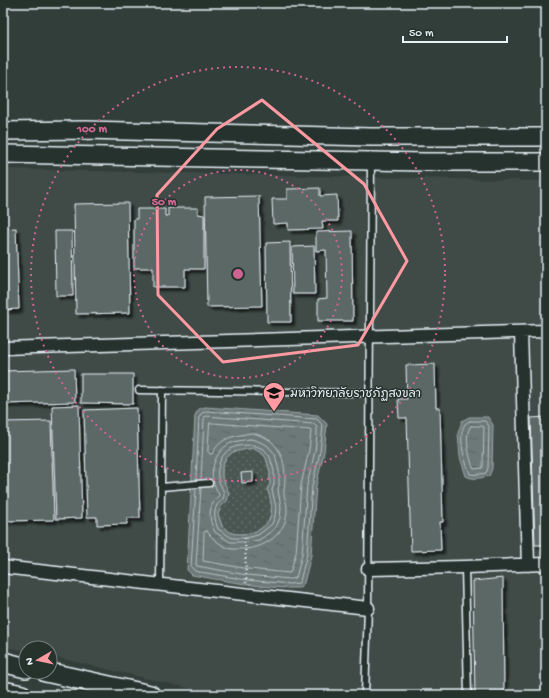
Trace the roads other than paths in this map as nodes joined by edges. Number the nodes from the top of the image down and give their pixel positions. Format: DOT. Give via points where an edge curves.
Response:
graph roads {
  1 [pos="3,131"];
  2 [pos="371,137"];
  3 [pos="546,137"];
  4 [pos="3,154"];
  5 [pos="371,161"];
  6 [pos="546,162"];
  7 [pos="546,331"];
  8 [pos="521,332"];
  9 [pos="370,336"];
  10 [pos="3,348"];
  11 [pos="139,390"];
  12 [pos="162,390"];
  13 [pos="369,393"];
  14 [pos="209,483"];
  15 [pos="161,487"];
  16 [pos="546,564"];
  17 [pos="528,565"];
  18 [pos="3,567"];
  19 [pos="465,567"];
  20 [pos="368,569"];
  21 [pos="160,585"];
  22 [pos="368,608"];
  23 [pos="3,662"];
  24 [pos="18,666"];
  25 [pos="58,675"];
  26 [pos="3,691"];
  27 [pos="22,695"];
  28 [pos="150,695"];
  29 [pos="365,695"];
  30 [pos="468,695"];
  1 -- 2 [label="main road" via="85,130"];
  2 -- 3 [label="main road"];
  2 -- 5 [label="main road"];
  4 -- 5 [label="main road"];
  5 -- 6 [label="main road"];
  5 -- 9 [label="lane"];
  7 -- 8 [label="street"];
  8 -- 9 [label="street"];
  8 -- 17 [label="street"];
  9 -- 10 [label="street"];
  9 -- 13 [label="lane"];
  11 -- 12 [label="lane"];
  12 -- 13 [label="lane"];
  12 -- 15 [label="lane"];
  13 -- 20 [label="lane"];
  14 -- 15 [label="lane"];
  15 -- 21 [label="lane"];
  16 -- 17 [label="street"];
  17 -- 19 [label="street"];
  18 -- 21 [label="street"];
  19 -- 20 [label="street"];
  19 -- 30 [label="lane"];
  20 -- 22 [label="lane"];
  21 -- 22 [label="street"];
  22 -- 29 [label="lane"];
  23 -- 24 [label="main road"];
  25 -- 28 [label="main road"];
  26 -- 27 [label="main road"];
}
